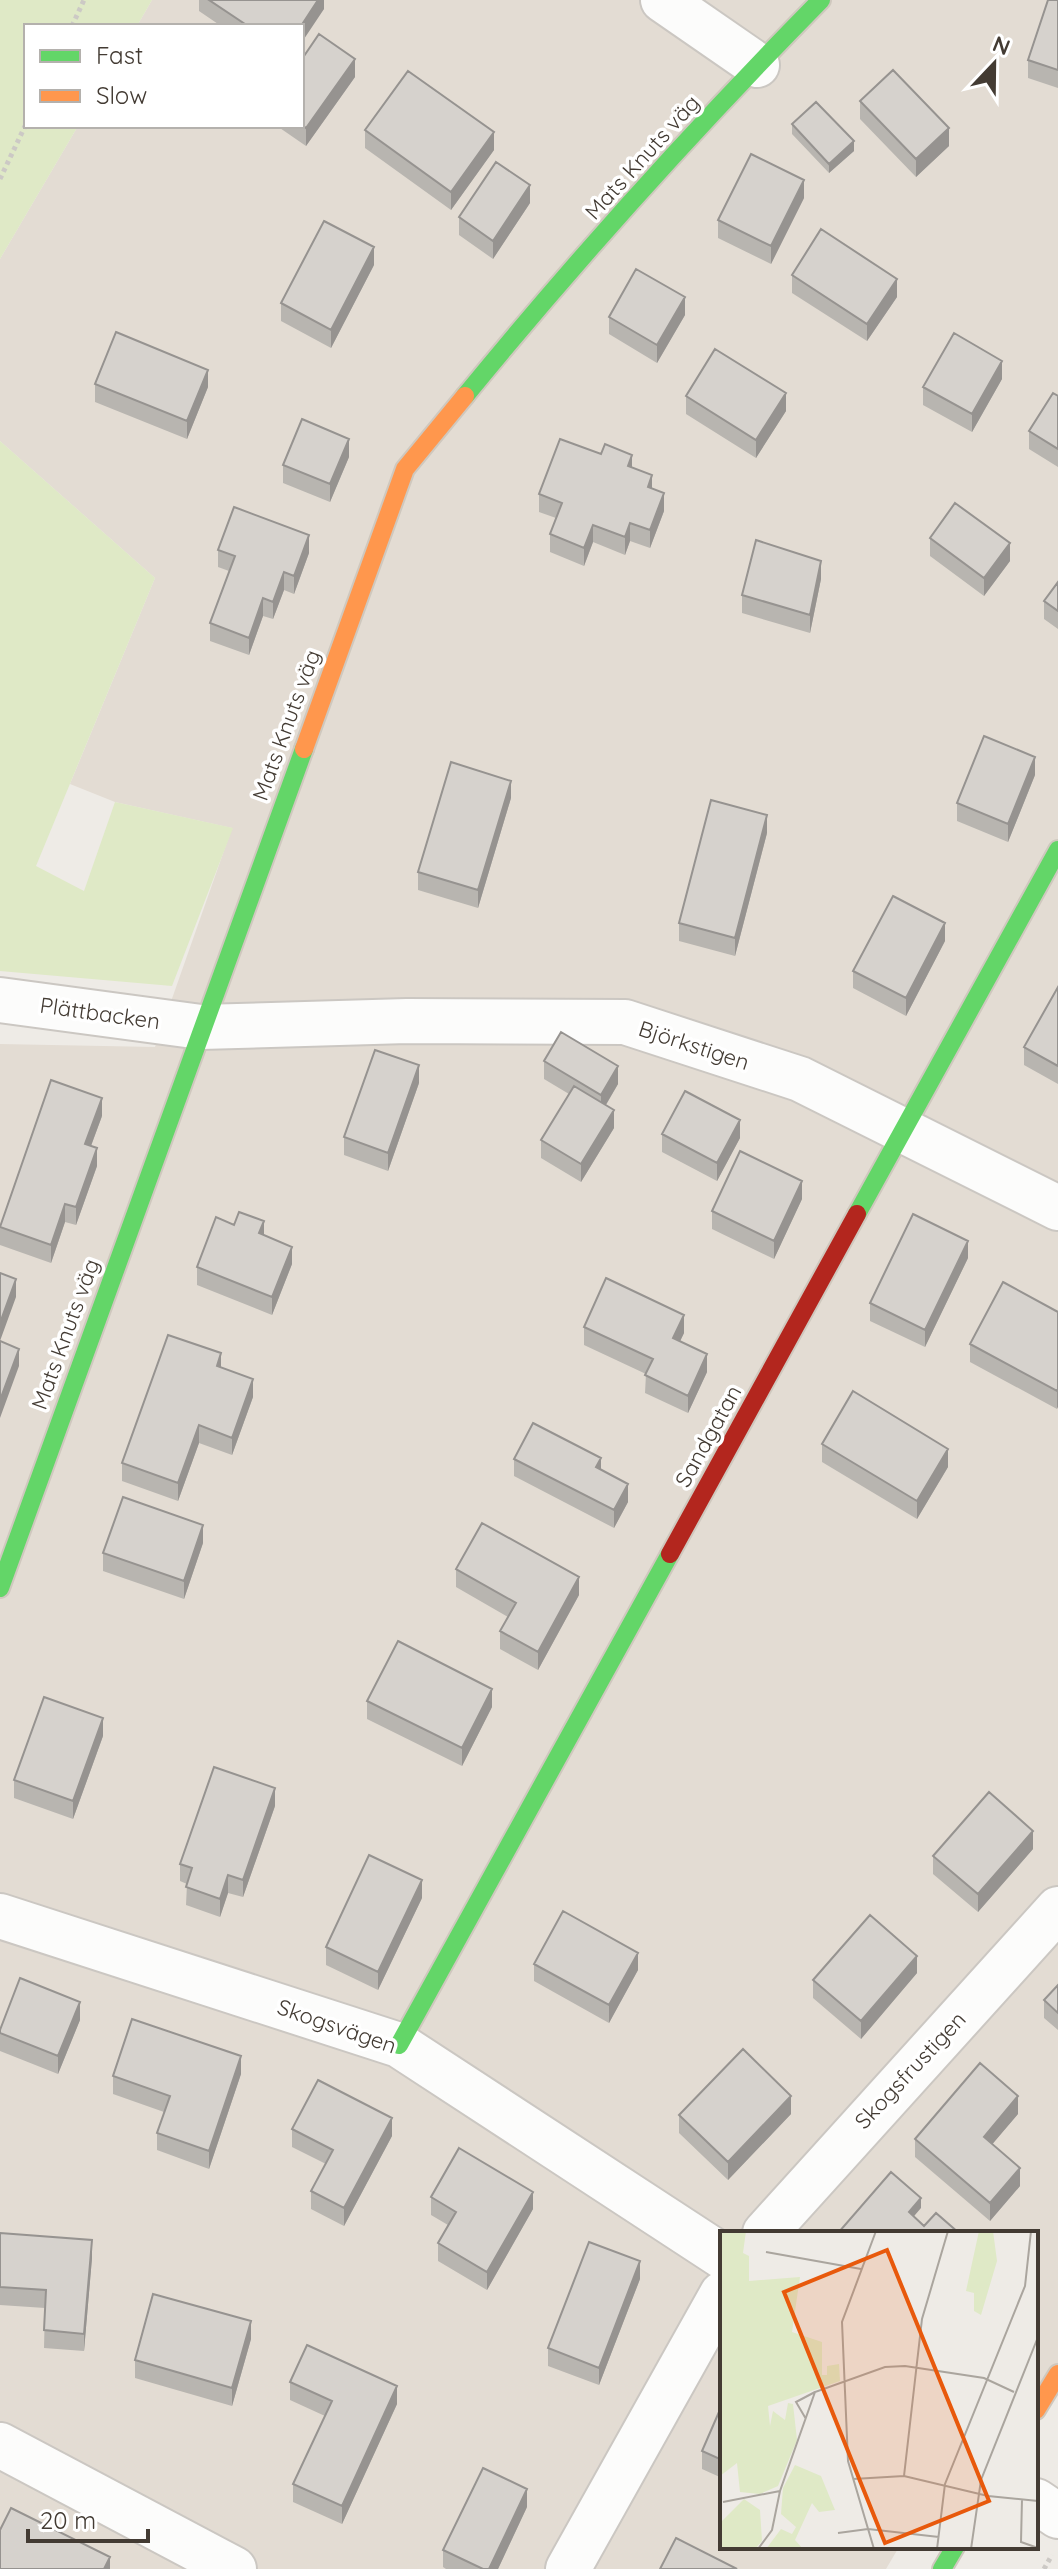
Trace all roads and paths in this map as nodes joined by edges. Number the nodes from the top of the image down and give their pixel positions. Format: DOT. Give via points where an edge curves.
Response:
graph roads {
  1 [pos="84,0"];
  2 [pos="663,0"];
  3 [pos="821,0"];
  4 [pos="73,24"];
  5 [pos="757,65"];
  6 [pos="24,128"];
  7 [pos="0,179"];
  8 [pos="1058,850"];
  9 [pos="0,1000"];
  10 [pos="201,1027"];
  11 [pos="904,1131"];
  12 [pos="1058,1208"];
  13 [pos="0,1588"];
  14 [pos="1058,1909"];
  15 [pos="0,1916"];
  16 [pos="399,2045"];
  17 [pos="767,2231"];
  18 [pos="720,2255"];
  19 [pos="720,2298"];
  20 [pos="1058,2374"];
  21 [pos="1038,2407"];
  22 [pos="0,2445"];
  23 [pos="1038,2502"];
  24 [pos="1058,2516"];
  25 [pos="954,2549"];
  26 [pos="234,2569"];
  27 [pos="568,2569"];
  28 [pos="942,2569"];
  1 -- 4 [label="path"];
  2 -- 5 [label="street"];
  3 -- 5 [label="street, Mats Knuts väg"];
  5 -- 10 [label="street, Mats Knuts väg" via="538,307 405,469"];
  6 -- 7 [label="path"];
  8 -- 11 [label="street, Sandgatan"];
  9 -- 10 [label="street, Plättbacken"];
  10 -- 11 [label="street, Björkstigen" via="625,1022 800,1079"];
  10 -- 13 [label="street, Mats Knuts väg" via="169,1129"];
  11 -- 12 [label="street, Björkstigen"];
  11 -- 16 [label="street, Sandgatan"];
  14 -- 17 [label="street, Skogsfrustigen"];
  15 -- 16 [label="street, Skogsvägen"];
  16 -- 18 [label="street, Skogsvägen"];
  19 -- 27 [label="street"];
  20 -- 21 [label="street"];
  22 -- 26 [label="street"];
  23 -- 24 [label="street"];
  25 -- 28 [label="street"];
}
